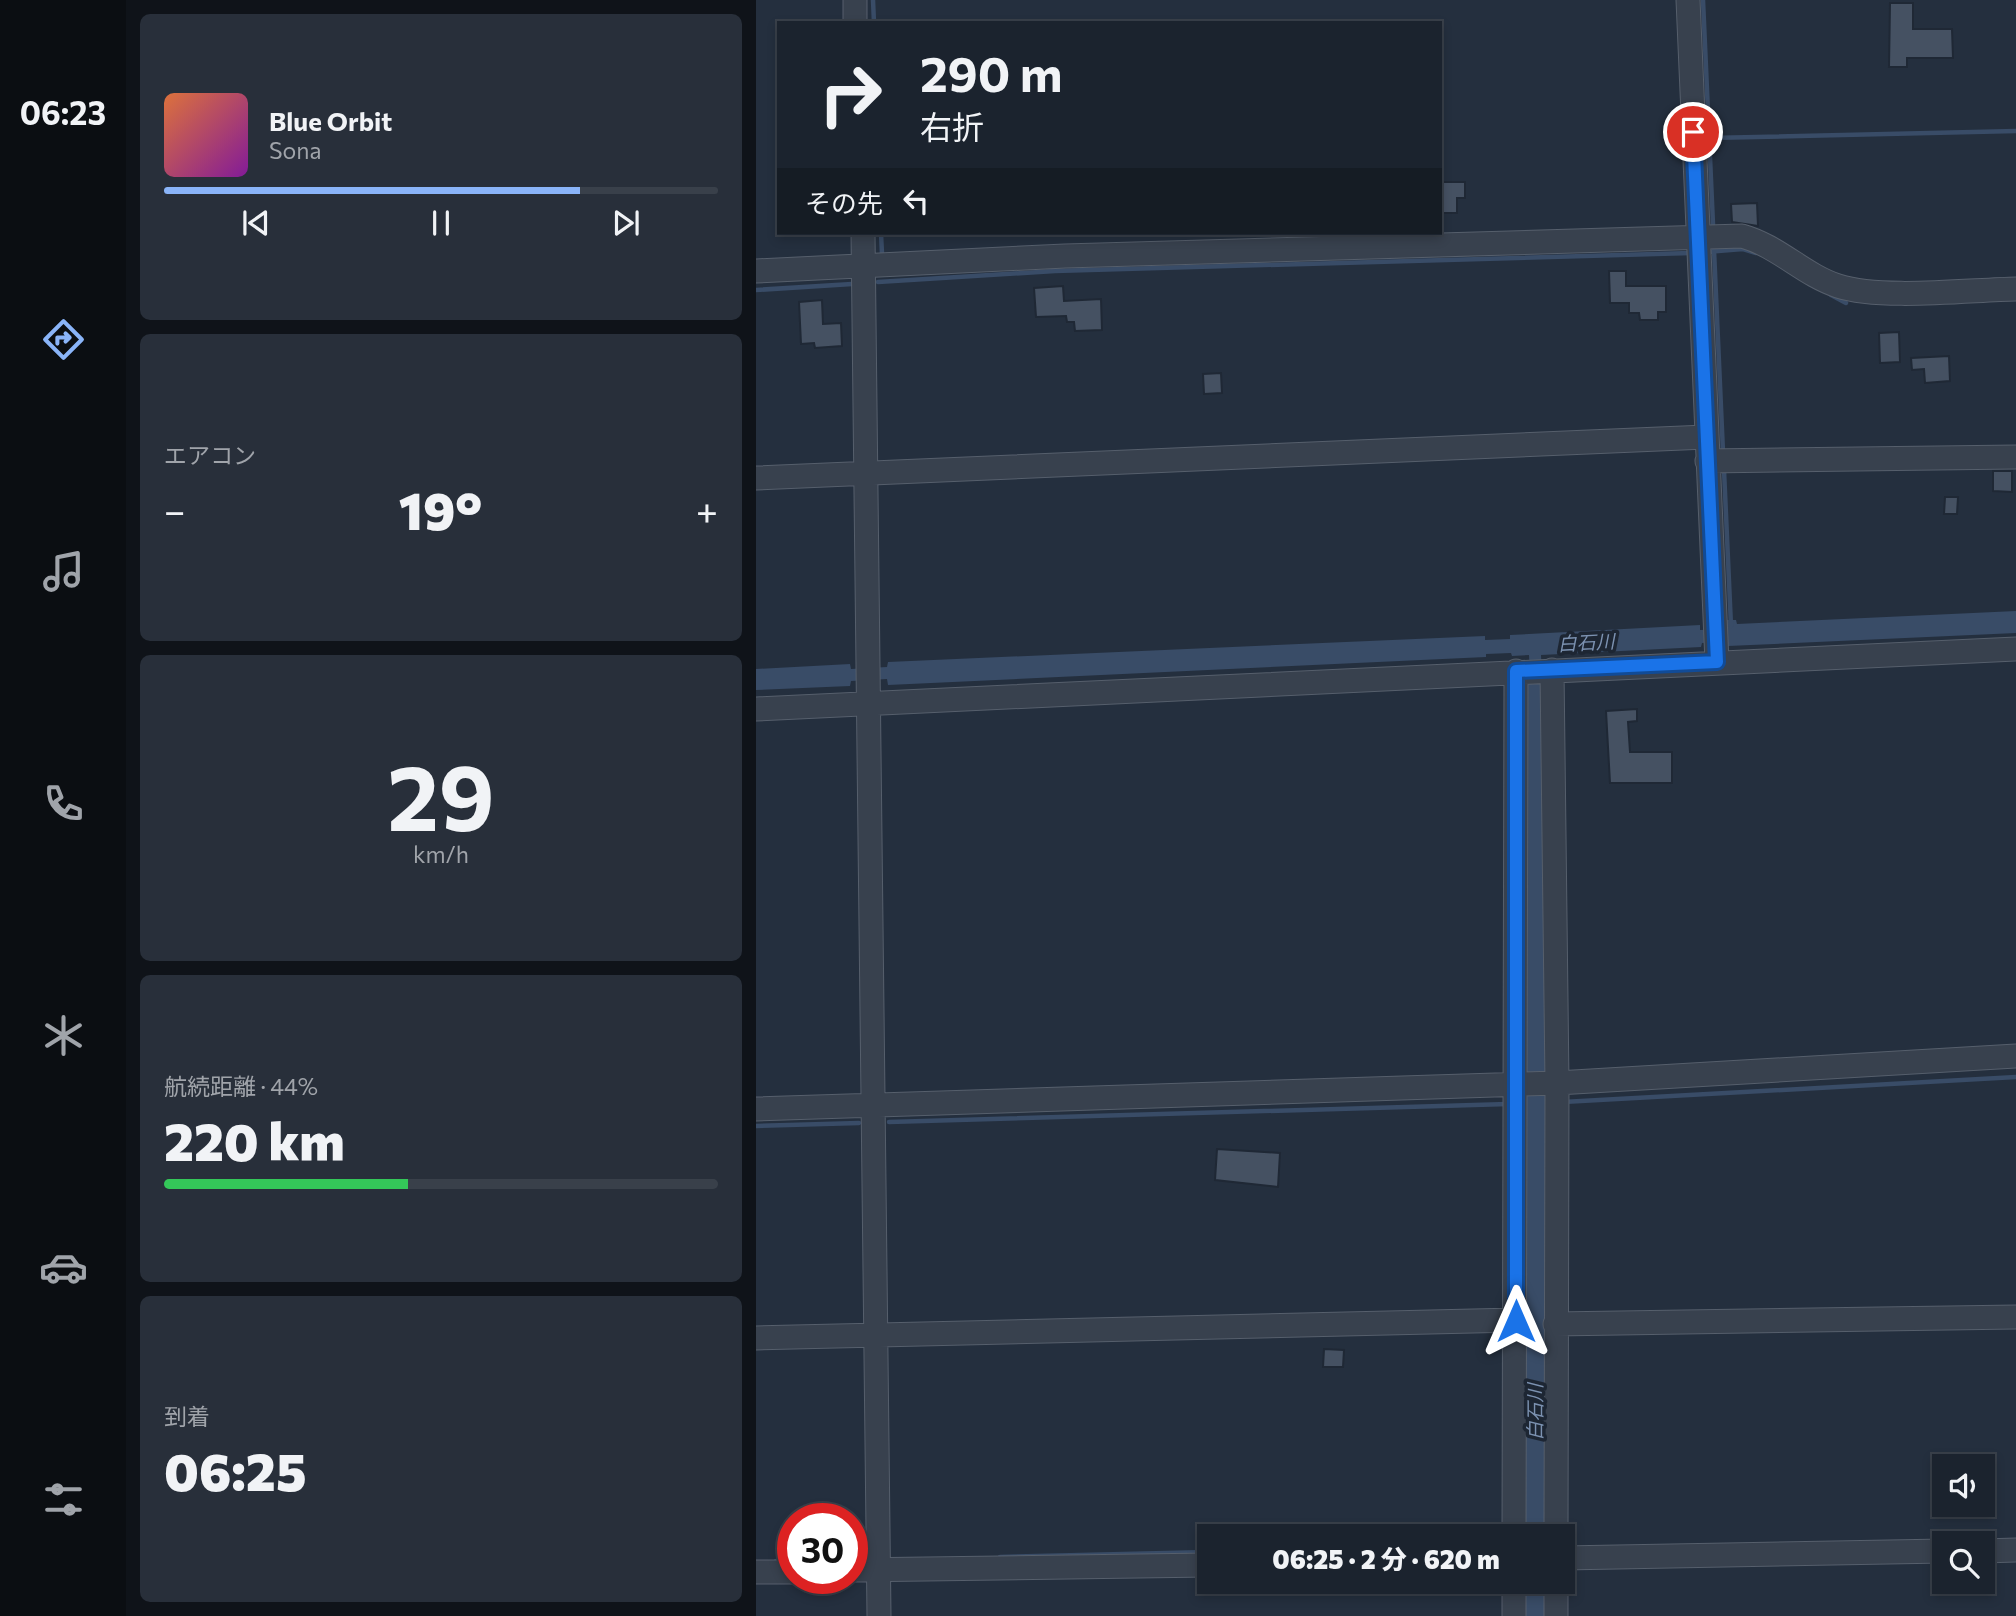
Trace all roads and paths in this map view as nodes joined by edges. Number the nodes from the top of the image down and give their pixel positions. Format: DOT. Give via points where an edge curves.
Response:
graph roads {
  1 [pos="855,0"];
  2 [pos="1688,0"];
  3 [pos="855,21"];
  4 [pos="863,235"];
  5 [pos="1698,248"];
  6 [pos="864,265"];
  7 [pos="756,271"];
  8 [pos="2016,289"];
  9 [pos="1706,437"];
  10 [pos="2016,457"];
  11 [pos="1707,461"];
  12 [pos="867,473"];
  13 [pos="756,478"];
  14 [pos="1716,645"];
  15 [pos="2016,649"];
  16 [pos="1535,671"];
  17 [pos="869,695"];
  18 [pos="756,709"];
  19 [pos="2016,1056"];
  20 [pos="1517,1093"];
  21 [pos="1556,1093"];
  22 [pos="874,1105"];
  23 [pos="756,1109"];
  24 [pos="2016,1317"];
  25 [pos="1516,1321"];
  26 [pos="1555,1324"];
  27 [pos="875,1335"];
  28 [pos="756,1338"];
  29 [pos="1514,1524"];
  30 [pos="1556,1524"];
  31 [pos="2016,1550"];
  32 [pos="1932,1551"];
  33 [pos="1995,1551"];
  34 [pos="1575,1558"];
  35 [pos="1197,1565"];
  36 [pos="868,1570"];
  37 [pos="879,1570"];
  38 [pos="756,1572"];
  39 [pos="777,1572"];
  40 [pos="1514,1594"];
  41 [pos="1556,1594"];
  42 [pos="879,1616"];
  43 [pos="1514,1616"];
  44 [pos="1556,1616"];
  1 -- 3 [label="street"];
  2 -- 5 [label="street"];
  4 -- 6 [label="street"];
  5 -- 6 [label="street"];
  5 -- 8 [label="street" via="1742,236 1765,243 1834,285 1860,292"];
  5 -- 9 [label="street"];
  6 -- 7 [label="street"];
  6 -- 12 [label="street"];
  9 -- 11 [label="street"];
  9 -- 12 [label="street"];
  10 -- 11 [label="street"];
  11 -- 14 [label="street"];
  12 -- 13 [label="street"];
  12 -- 17 [label="street"];
  14 -- 15 [label="street"];
  14 -- 16 [label="street"];
  16 -- 17 [label="street"];
  16 -- 20 [label="street"];
  16 -- 21 [label="street"];
  17 -- 18 [label="street"];
  17 -- 22 [label="street"];
  19 -- 21 [label="street"];
  20 -- 21 [label="street"];
  20 -- 22 [label="street"];
  20 -- 25 [label="street"];
  21 -- 26 [label="street"];
  22 -- 23 [label="street"];
  22 -- 27 [label="street"];
  24 -- 26 [label="street"];
  25 -- 27 [label="street"];
  25 -- 29 [label="street"];
  26 -- 30 [label="street"];
  27 -- 28 [label="street"];
  27 -- 37 [label="street"];
  31 -- 33 [label="street"];
  32 -- 34 [label="street"];
  35 -- 37 [label="street"];
  36 -- 37 [label="street"];
  37 -- 42 [label="street"];
  38 -- 39 [label="street"];
  40 -- 43 [label="street"];
  41 -- 44 [label="street"];
}
